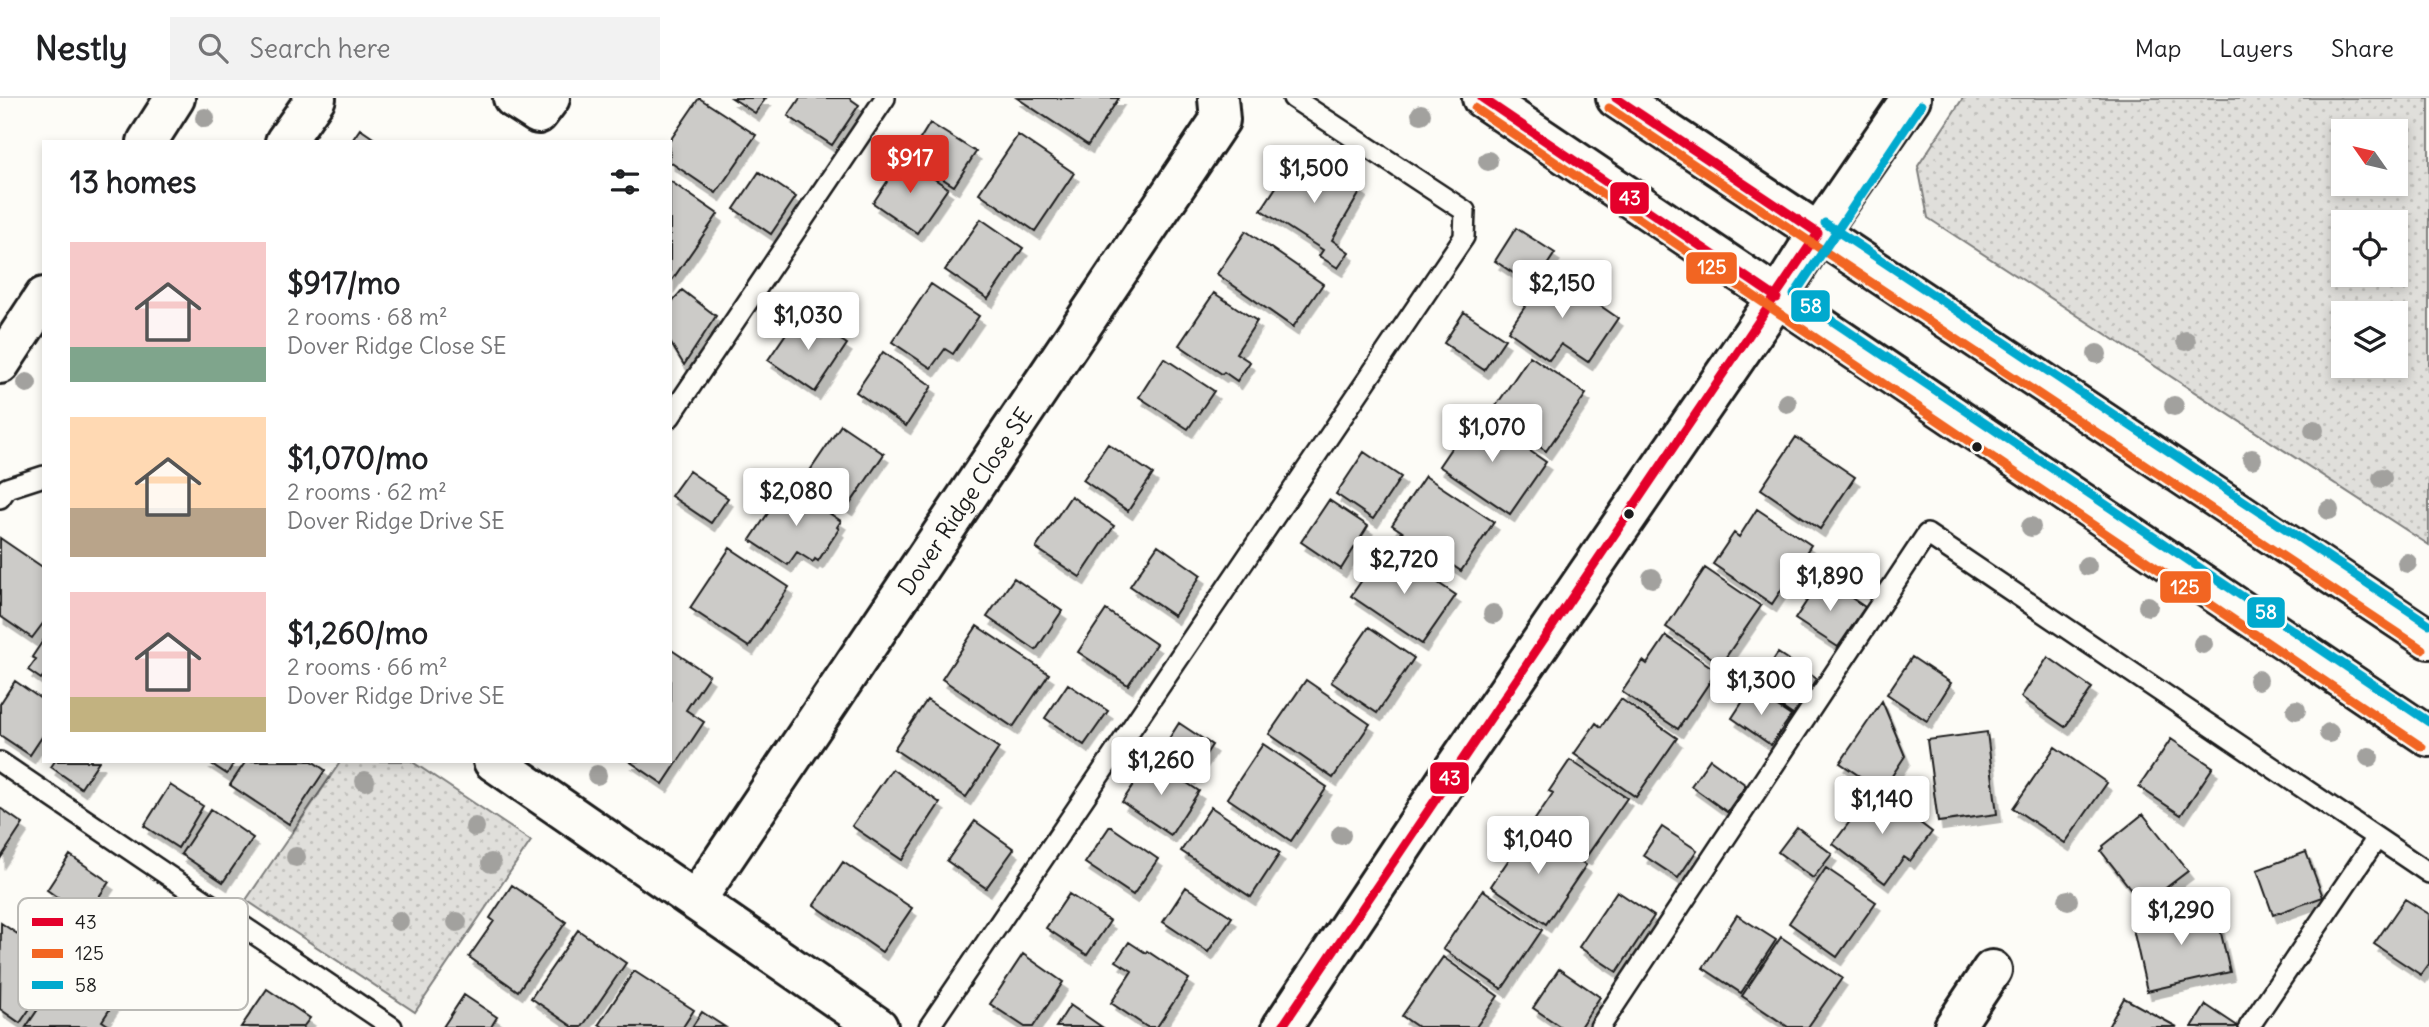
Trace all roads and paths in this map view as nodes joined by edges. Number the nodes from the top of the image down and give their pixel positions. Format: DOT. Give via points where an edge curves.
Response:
graph roads {
  1 [pos="176,98"];
  2 [pos="316,98"];
  3 [pos="513,98"];
  4 [pos="550,98"];
  5 [pos="885,98"];
  6 [pos="1218,98"];
  7 [pos="1293,98"];
  8 [pos="1482,98"];
  9 [pos="1616,98"];
  10 [pos="1911,98"];
  11 [pos="148,140"];
  12 [pos="286,140"];
  13 [pos="1818,233"];
  14 [pos="1777,298"];
  15 [pos="42,301"];
  16 [pos="0,364"];
  17 [pos="672,413"];
  18 [pos="42,477"];
  19 [pos="0,498"];
  20 [pos="2429,639"];
  21 [pos="2429,737"];
  22 [pos="0,762"];
  23 [pos="496,763"];
  24 [pos="2377,838"];
  25 [pos="2429,873"];
  26 [pos="201,898"];
  27 [pos="696,900"];
  28 [pos="248,930"];
  29 [pos="1992,970"];
  30 [pos="392,1027"];
  31 [pos="878,1027"];
  32 [pos="929,1027"];
  33 [pos="1282,1027"];
  34 [pos="1600,1027"];
  35 [pos="1954,1027"];
  36 [pos="2249,1027"];
  1 -- 11 [label="street"];
  2 -- 12 [label="street"];
  3 -- 4 [label="street" via="538,114"];
  5 -- 17 [label="lane"];
  6 -- 27 [label="street, Dover Ridge Close SE" via="1220,120"];
  7 -- 32 [label="lane" via="1465,211 1464,236"];
  8 -- 14 [label="street"];
  9 -- 13 [label="street"];
  10 -- 13 [label="street"];
  13 -- 14 [label="street"];
  13 -- 20 [label="street"];
  14 -- 21 [label="street"];
  14 -- 33 [label="street"];
  15 -- 16 [label="street"];
  18 -- 19 [label="lane" via="7,488"];
  22 -- 26 [label="lane"];
  23 -- 27 [label="street"];
  24 -- 25 [label="lane"];
  24 -- 34 [label="lane" via="1927,534"];
  24 -- 36 [label="lane"];
  27 -- 31 [label="street"];
  28 -- 30 [label="lane"];
  29 -- 35 [label="street"];
}
